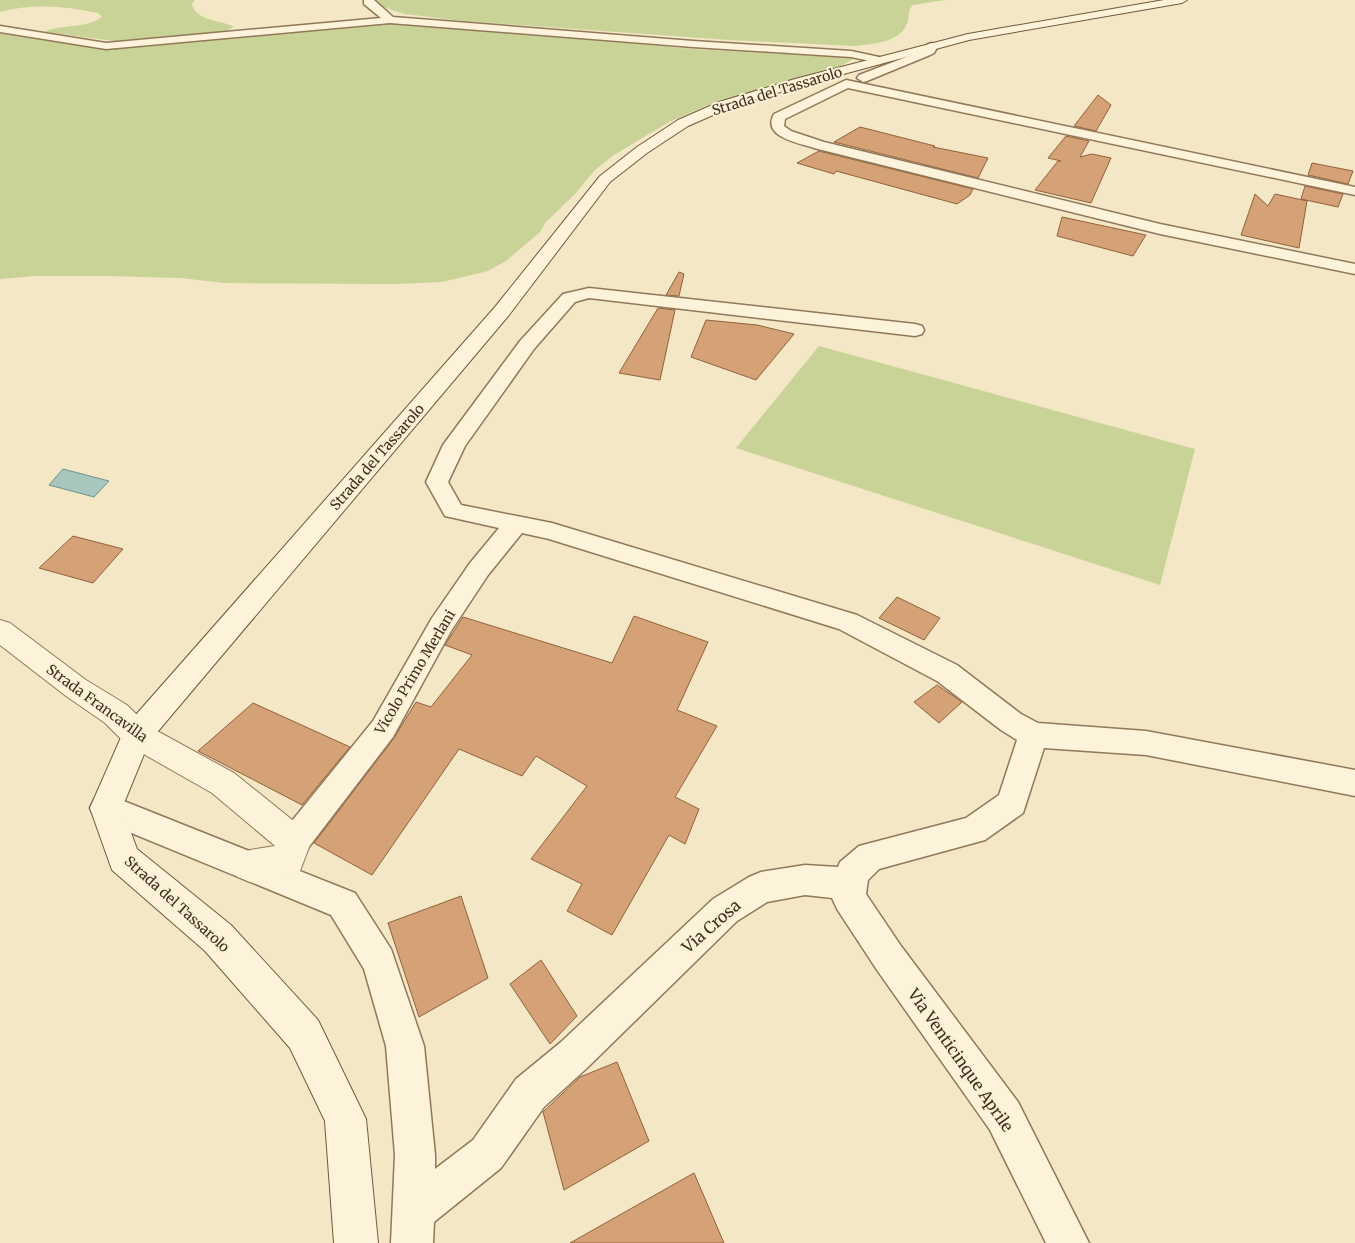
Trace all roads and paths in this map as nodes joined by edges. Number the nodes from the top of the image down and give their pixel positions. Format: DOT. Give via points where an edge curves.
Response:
graph roads {
  1 [pos="369,0"];
  2 [pos="1182,0"];
  3 [pos="390,20"];
  4 [pos="0,29"];
  5 [pos="932,46"];
  6 [pos="880,60"];
  7 [pos="846,84"];
  8 [pos="1355,191"];
  9 [pos="1355,269"];
  10 [pos="916,330"];
  11 [pos="516,524"];
  12 [pos="0,630"];
  13 [pos="137,735"];
  14 [pos="1034,735"];
  15 [pos="1355,783"];
  16 [pos="106,808"];
  17 [pos="294,842"];
  18 [pos="250,866"];
  19 [pos="851,884"];
  20 [pos="413,1228"];
  21 [pos="356,1243"];
  22 [pos="1068,1243"];
  1 -- 3 [label="street"];
  2 -- 5 [label="main road, Strada del Tassarolo" via="1014,28"];
  3 -- 4 [label="street" via="106,46"];
  3 -- 6 [label="street" via="851,54"];
  5 -- 6 [label="main road, Strada del Tassarolo"];
  5 -- 7 [label="street" via="930,51 917,57"];
  6 -- 13 [label="main road, Strada del Tassarolo" via="724,105 683,123 606,179 502,312"];
  7 -- 8 [label="street"];
  7 -- 9 [label="street" via="779,116 778,128 819,145 1028,198"];
  10 -- 11 [label="street" via="589,293 569,298 527,346 460,437 437,482 453,511"];
  11 -- 14 [label="street" via="552,532 848,622 948,673 1011,722"];
  11 -- 17 [label="street, Vicolo Primo Merlani" via="479,569 441,625 383,729"];
  12 -- 13 [label="main road, Strada Francavilla" via="116,714"];
  13 -- 16 [label="main road, Strada del Tassarolo"];
  13 -- 17 [label="main road, Strada Francavilla" via="223,782"];
  14 -- 15 [label="street" via="1146,743"];
  14 -- 19 [label="street" via="1012,803 974,830 870,857 852,873"];
  16 -- 18 [label="street"];
  16 -- 21 [label="main road, Strada del Tassarolo" via="124,860 218,938 304,1034 344,1119"];
  17 -- 18 [label="main road" via="288,860"];
  18 -- 20 [label="street" via="343,904 379,961 405,1046 415,1155"];
  19 -- 20 [label="street, Via Crosa" via="805,880 761,888 725,910 530,1093 487,1154"];
  19 -- 22 [label="street, Via Venticinque Aprile" via="849,898 1004,1116"];
}
